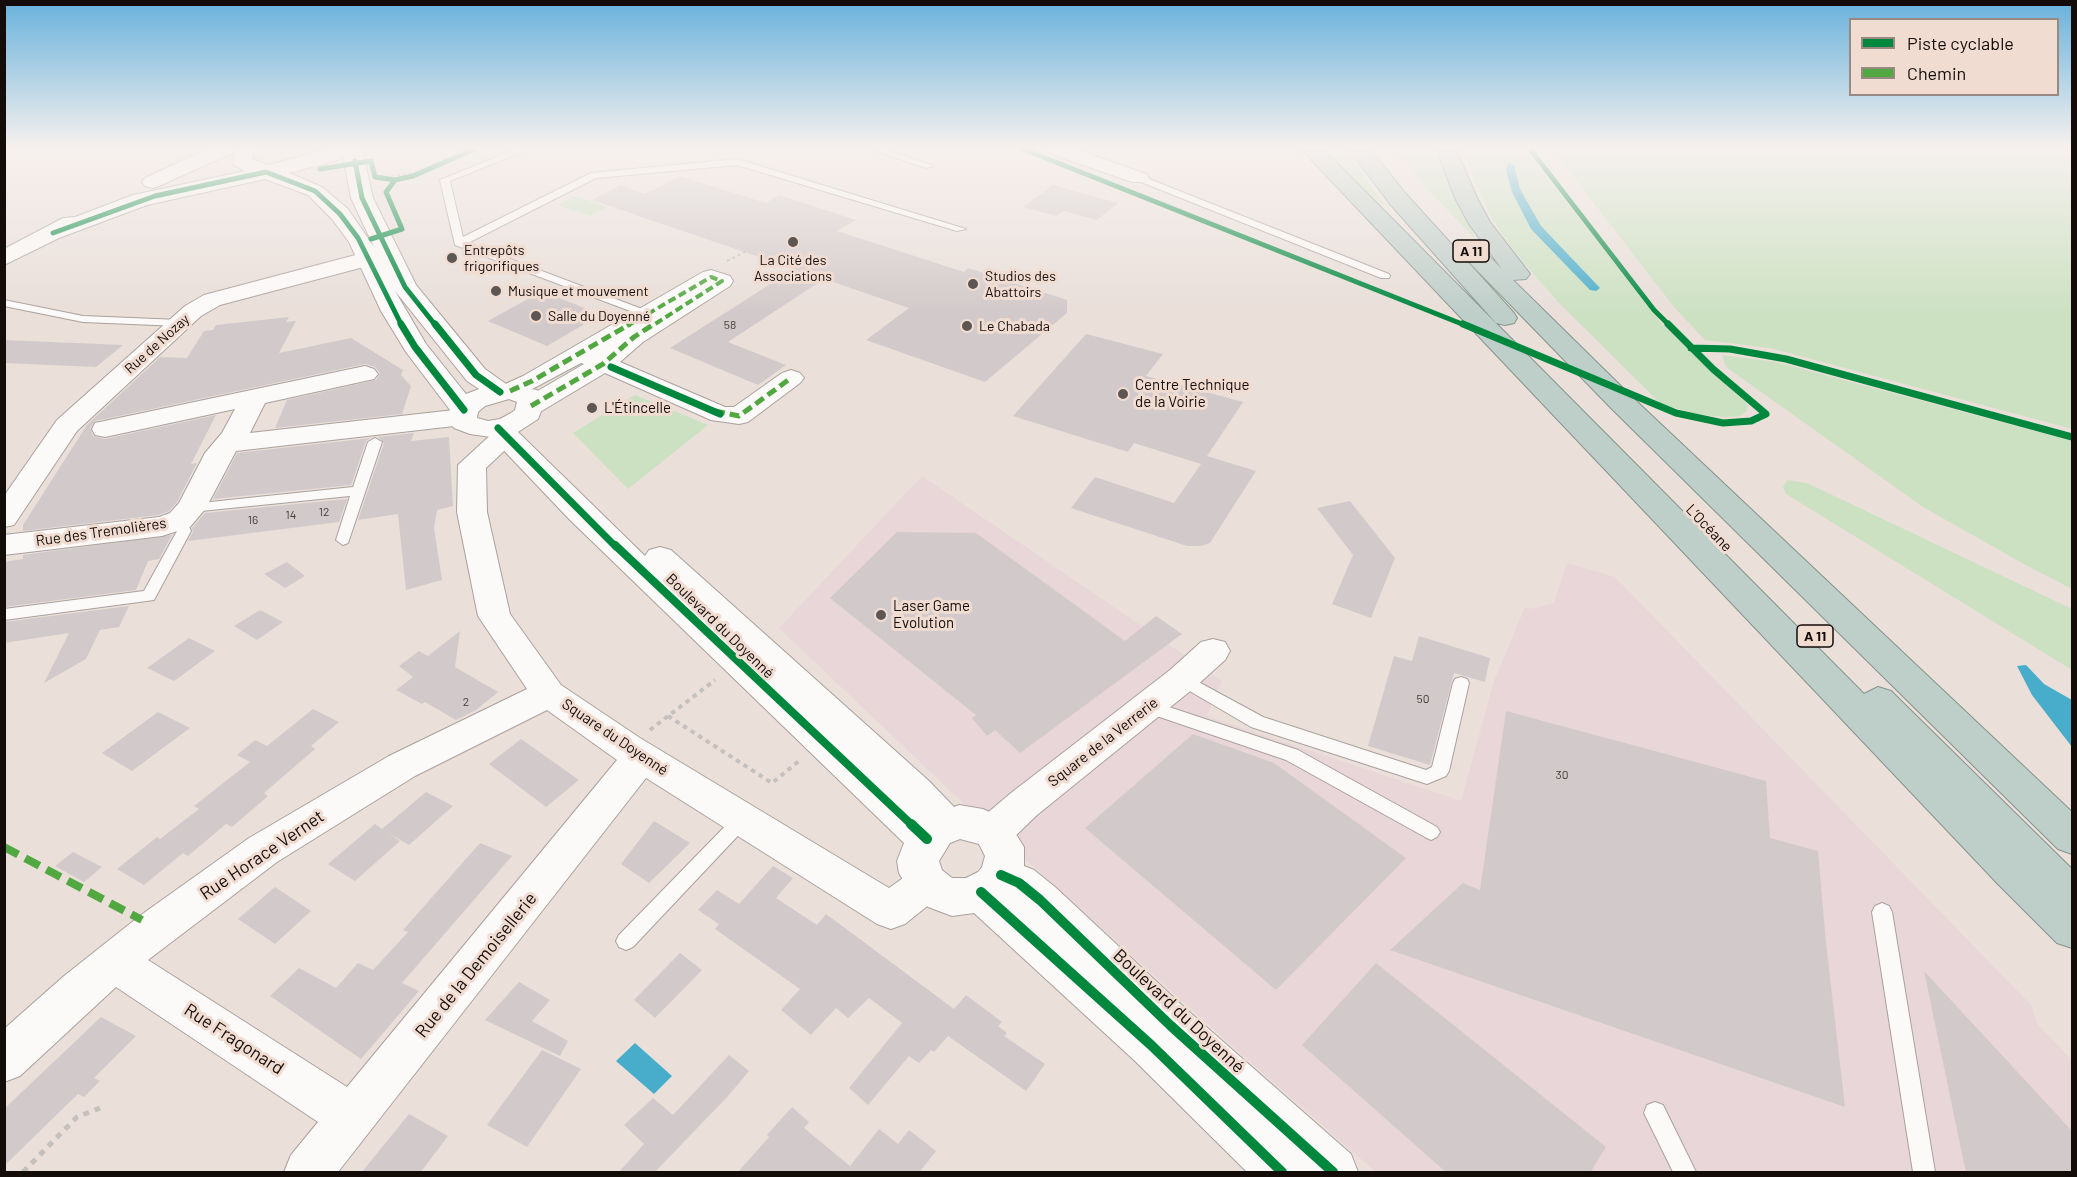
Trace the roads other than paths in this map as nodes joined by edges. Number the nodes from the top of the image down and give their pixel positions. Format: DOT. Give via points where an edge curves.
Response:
graph roads {
  1 [pos="107,204"];
  2 [pos="131,204"];
  3 [pos="330,204"];
  4 [pos="365,204"];
  5 [pos="450,204"];
  6 [pos="537,204"];
  7 [pos="879,204"];
  8 [pos="1204,204"];
  9 [pos="1363,204"];
  10 [pos="1402,204"];
  11 [pos="1428,204"];
  12 [pos="1470,204"];
  13 [pos="961,228"];
  14 [pos="53,233"];
  15 [pos="459,243"];
  16 [pos="4,258"];
  17 [pos="368,260"];
  18 [pos="1385,276"];
  19 [pos="405,288"];
  20 [pos="4,303"];
  21 [pos="654,317"];
  22 [pos="180,323"];
  23 [pos="580,353"];
  24 [pos="1563,361"];
  25 [pos="603,364"];
  26 [pos="365,374"];
  27 [pos="791,378"];
  28 [pos="254,399"];
  29 [pos="511,412"];
  30 [pos="463,413"];
  31 [pos="105,429"];
  32 [pos="375,442"];
  33 [pos="227,444"];
  34 [pos="358,491"];
  35 [pos="8,507"];
  36 [pos="1731,508"];
  37 [pos="185,514"];
  38 [pos="343,540"];
  39 [pos="4,545"];
  40 [pos="4,615"];
  41 [pos="1213,651"];
  42 [pos="1182,679"];
  43 [pos="1461,683"];
  44 [pos="549,694"];
  45 [pos="1148,706"];
  46 [pos="641,747"];
  47 [pos="743,819"];
  48 [pos="937,832"];
  49 [pos="1431,832"];
  50 [pos="2073,837"];
  51 [pos="992,866"];
  52 [pos="927,883"];
  53 [pos="2073,896"];
  54 [pos="1882,912"];
  55 [pos="2073,929"];
  56 [pos="626,941"];
  57 [pos="114,962"];
  58 [pos="4,1060"];
  59 [pos="1655,1113"];
  60 [pos="352,1119"];
  61 [pos="308,1173"];
  62 [pos="1282,1173"];
  63 [pos="1334,1173"];
  64 [pos="1685,1173"];
  65 [pos="1924,1173"];
  1 -- 14 [label="main road"];
  2 -- 14 [label="main road"];
  3 -- 17 [label="main road, Boulevard du Doyenné" via="358,238"];
  4 -- 19 [label="main road, Boulevard du Doyenné"];
  5 -- 15 [label="lane"];
  6 -- 15 [label="lane"];
  7 -- 13 [label="lane"];
  8 -- 18 [label="lane"];
  9 -- 55 [label="highway" via="2004,863"];
  10 -- 24 [label="highway, L’Océane / A 11" via="1494,308"];
  11 -- 24 [label="highway, L’Océane / A 11"];
  12 -- 36 [label="highway" via="1498,250 1525,283 1657,417"];
  14 -- 16 [label="main road"];
  15 -- 21 [label="lane"];
  17 -- 19 [label="main road, Boulevard du Doyenné" via="380,261 389,278"];
  17 -- 22 [label="street, Rue de Nozay" via="212,300"];
  17 -- 30 [label="main road, Boulevard du Doyenné" via="415,347"];
  19 -- 29 [label="main road, Boulevard du Doyenné"];
  20 -- 22 [label="lane" via="83,319"];
  21 -- 23 [label="street"];
  21 -- 25 [label="street"];
  22 -- 35 [label="street, Rue de Nozay" via="67,426"];
  23 -- 25 [label="street"];
  23 -- 29 [label="street"];
  24 -- 36 [label="highway, L’Océane / A 11" via="1621,402"];
  24 -- 53 [label="highway, L’Océane / A 11"];
  25 -- 27 [label="street" via="720,414 740,416"];
  25 -- 29 [label="street"];
  26 -- 28 [label="street"];
  28 -- 31 [label="street"];
  28 -- 33 [label="street"];
  29 -- 30 [label="main road, Boulevard du Doyenné" via="478,429 464,422"];
  29 -- 44 [label="street, Square du Doyenné" via="472,465 472,513 494,616"];
  29 -- 48 [label="main road, Boulevard du Doyenné" via="580,512 722,648"];
  30 -- 33 [label="street"];
  32 -- 34 [label="lane"];
  33 -- 37 [label="street"];
  34 -- 37 [label="lane"];
  34 -- 38 [label="lane"];
  36 -- 50 [label="highway, L’Océane / A 11"];
  37 -- 39 [label="street, Rue des Tremolières" via="162,526"];
  37 -- 40 [label="lane" via="184,531 149,596"];
  41 -- 42 [label="street, Square de la Verrerie"];
  42 -- 43 [label="lane" via="1257,722 1427,777 1440,771"];
  42 -- 45 [label="street, Square de la Verrerie"];
  44 -- 46 [label="street, Square du Doyenné"];
  44 -- 57 [label="street, Rue Horace Vernet" via="402,766 263,850"];
  45 -- 49 [label="lane" via="1292,755"];
  45 -- 51 [label="street, Square de la Verrerie" via="1024,804"];
  46 -- 47 [label="street, Square du Doyenné"];
  46 -- 60 [label="street, Rue de la Demoisellerie"];
  47 -- 52 [label="street, Square du Doyenné" via="891,911"];
  47 -- 56 [label="lane"];
  48 -- 51 [label="main road" via="971,823"];
  48 -- 52 [label="main road" via="921,849 918,861"];
  51 -- 52 [label="main road" via="966,897 938,892"];
  51 -- 62 [label="main road" via="1151,1044"];
  51 -- 63 [label="main road, Boulevard du Doyenné" via="1040,900 1171,1026"];
  54 -- 65 [label="lane"];
  57 -- 58 [label="street, Rue Horace Vernet"];
  57 -- 60 [label="street, Rue Fragonard"];
  59 -- 64 [label="lane"];
  60 -- 61 [label="street, Rue de la Demoisellerie"];
}
